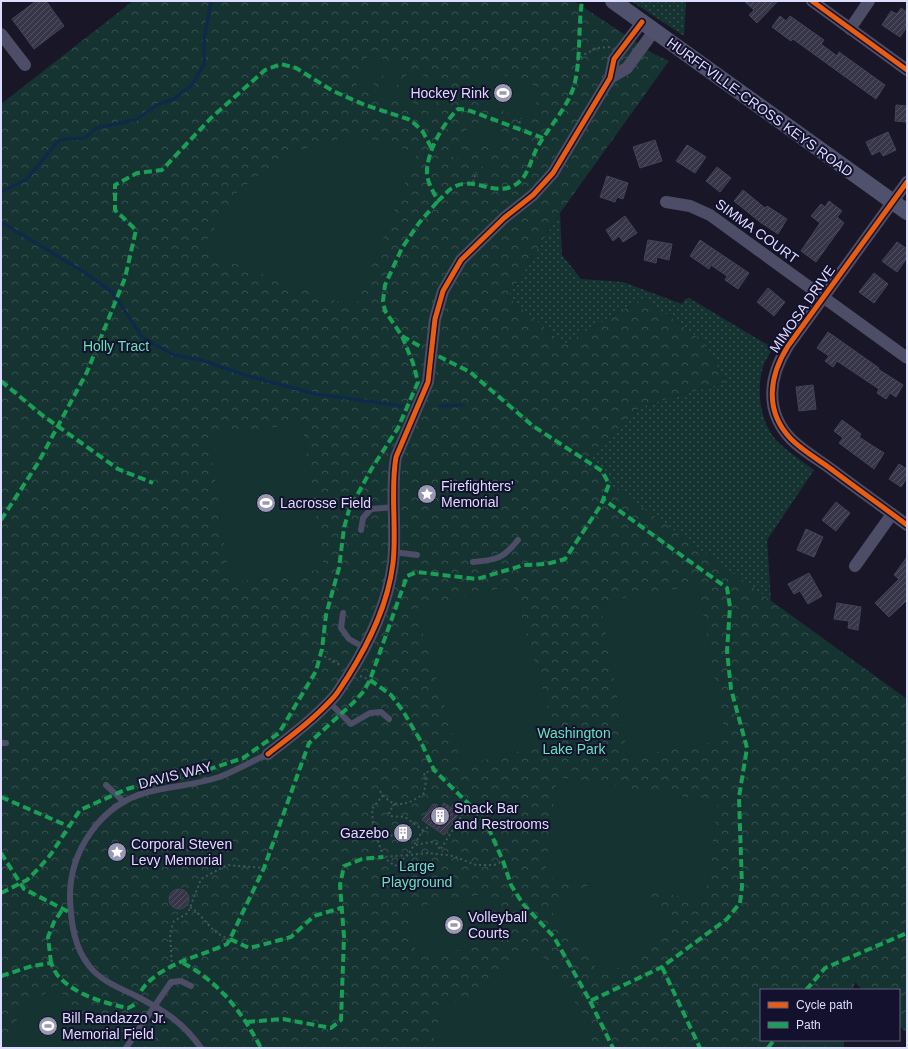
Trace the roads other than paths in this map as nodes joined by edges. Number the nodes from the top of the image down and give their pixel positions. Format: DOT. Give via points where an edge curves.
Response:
graph roads {
  1 [pos="613,1"];
  2 [pos="812,1"];
  3 [pos="869,1"];
  4 [pos="648,27"];
  5 [pos="850,29"];
  6 [pos="1,34"];
  7 [pos="25,65"];
  8 [pos="907,70"];
  9 [pos="907,182"];
  10 [pos="666,202"];
  11 [pos="893,202"];
  12 [pos="907,212"];
  13 [pos="824,298"];
  14 [pos="907,358"];
  15 [pos="395,507"];
  16 [pos="892,514"];
  17 [pos="907,525"];
  18 [pos="361,530"];
  19 [pos="518,540"];
  20 [pos="394,552"];
  21 [pos="417,555"];
  22 [pos="473,562"];
  23 [pos="855,566"];
  24 [pos="343,613"];
  25 [pos="365,648"];
  26 [pos="329,702"];
  27 [pos="389,719"];
  28 [pos="268,754"];
  29 [pos="106,785"];
  30 [pos="124,802"];
  31 [pos="191,986"];
  32 [pos="154,1006"];
  33 [pos="126,1048"];
  34 [pos="201,1048"];
  1 -- 4 [label="main road, HURFFVILLE-CROSS KEYS ROAD"];
  2 -- 5 [label="street"];
  3 -- 5 [label="street"];
  4 -- 11 [label="main road, HURFFVILLE-CROSS KEYS ROAD"];
  4 -- 15 [label="street" via="614,59 610,78 553,173 533,195 504,218 461,260 443,291 435,319 428,382 396,457"];
  5 -- 8 [label="street"];
  6 -- 7 [label="street"];
  9 -- 11 [label="street, MIMOSA DRIVE"];
  10 -- 13 [label="street, SIMMA COURT" via="690,206 710,215"];
  11 -- 12 [label="main road, HURFFVILLE-CROSS KEYS ROAD"];
  11 -- 13 [label="street, MIMOSA DRIVE"];
  13 -- 14 [label="street, MIMOSA DRIVE"];
  13 -- 16 [label="street, MIMOSA DRIVE" via="786,350 775,372 772,394 777,418 797,444"];
  15 -- 18 [label="lane" via="371,509 363,518"];
  15 -- 20 [label="street"];
  16 -- 17 [label="street, MIMOSA DRIVE"];
  16 -- 23 [label="street"];
  19 -- 22 [label="lane" via="507,554 492,561"];
  20 -- 21 [label="lane"];
  20 -- 25 [label="street" via="388,590"];
  24 -- 25 [label="lane" via="341,628 349,639"];
  25 -- 26 [label="street"];
  26 -- 27 [label="lane" via="351,724 370,712 380,712"];
  26 -- 28 [label="street"];
  28 -- 30 [label="lane, DAVIS WAY" via="218,777 146,792"];
  29 -- 30 [label="lane"];
  30 -- 32 [label="lane, DAVIS WAY" via="107,814 82,844 70,893 71,917 76,942 90,967 112,984"];
  31 -- 32 [label="lane" via="181,981 171,982"];
  32 -- 33 [label="lane"];
  32 -- 34 [label="lane, DAVIS WAY" via="173,1017"];
}
